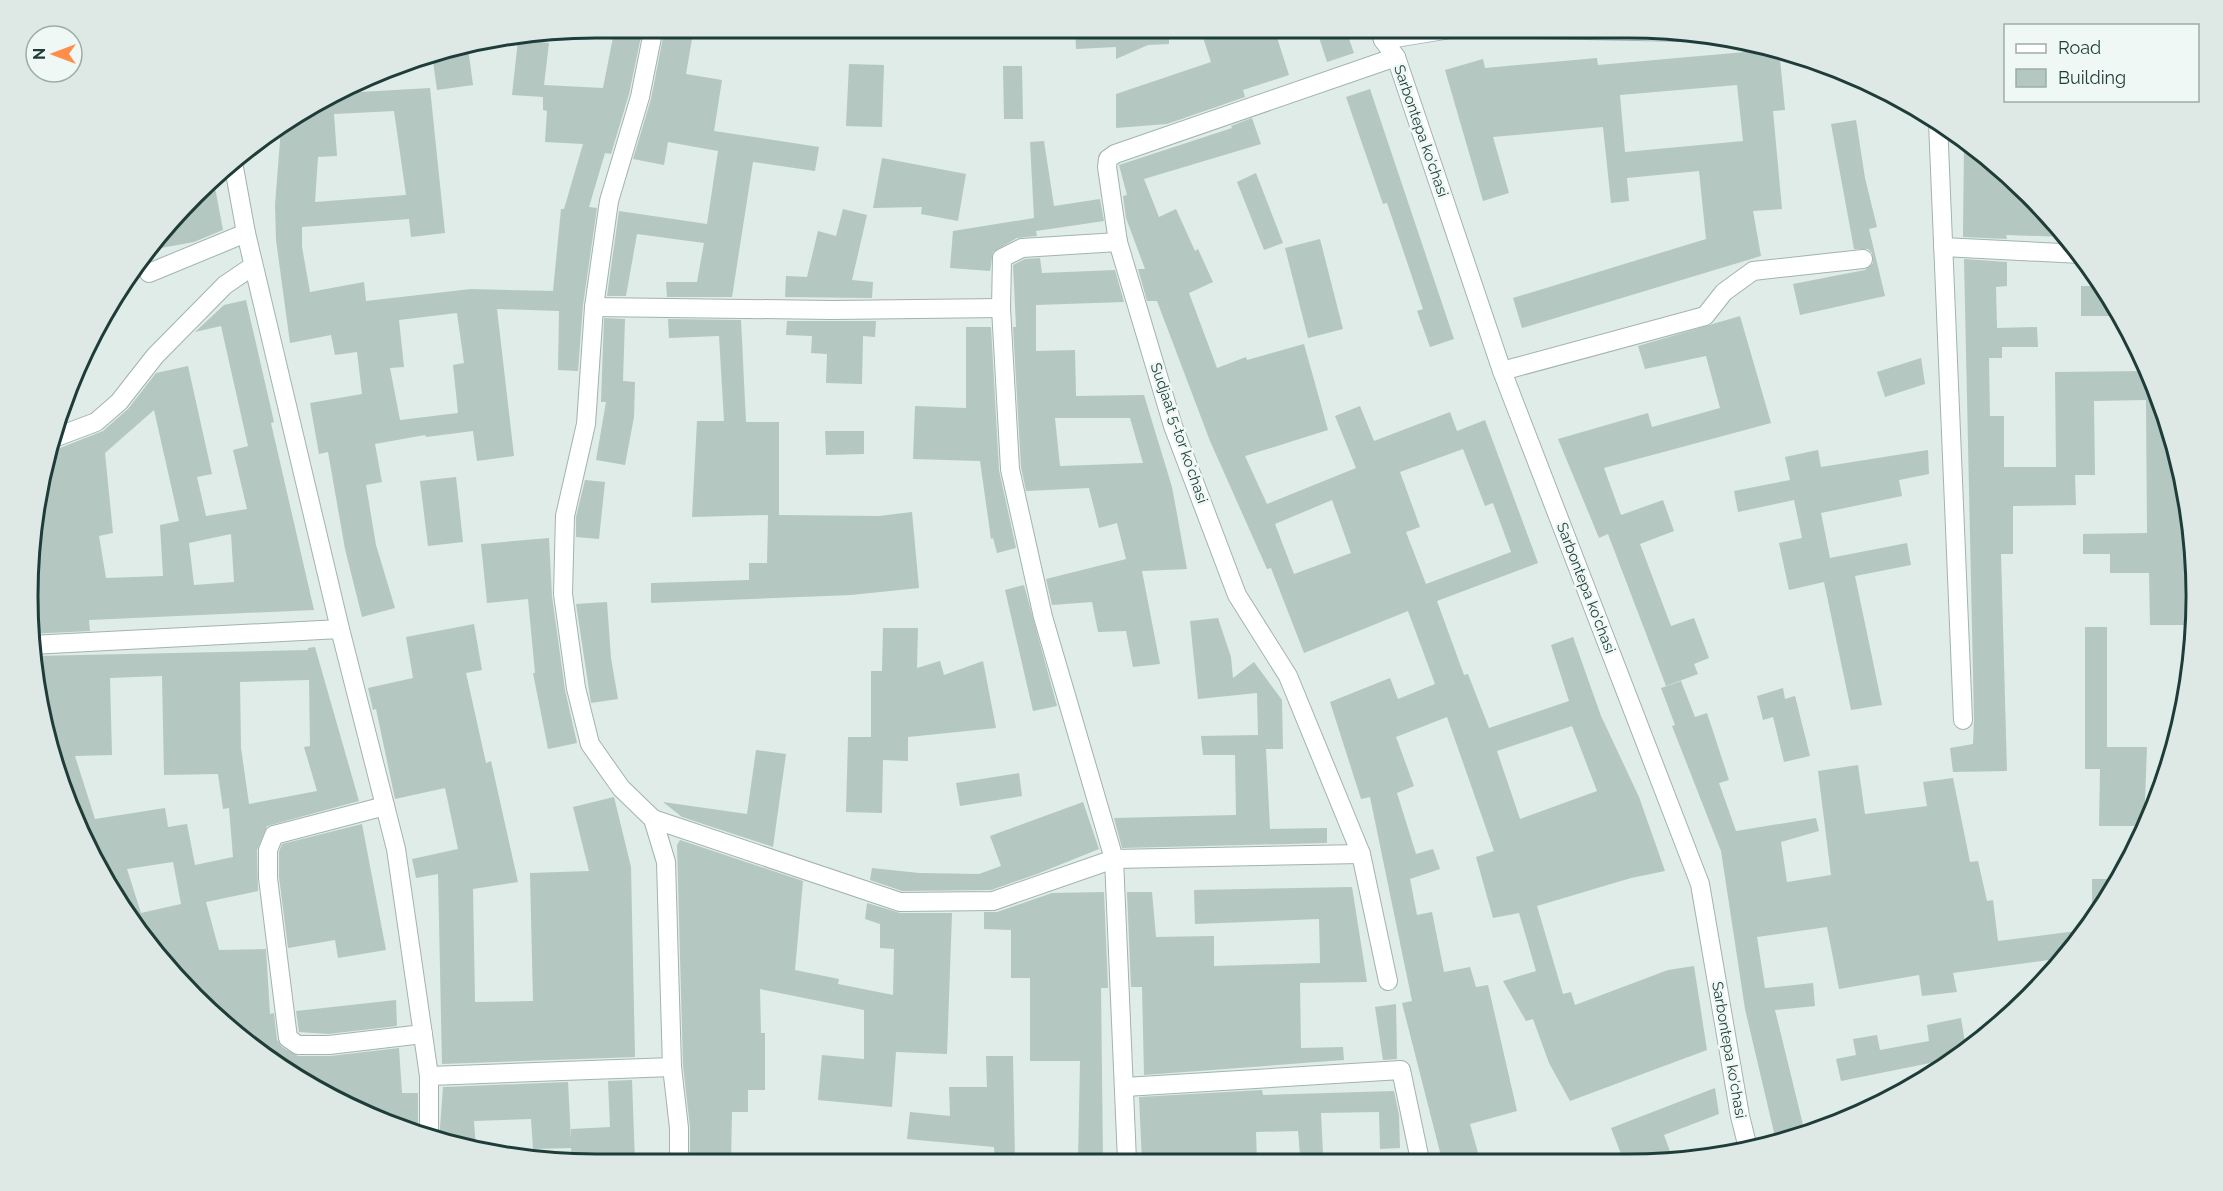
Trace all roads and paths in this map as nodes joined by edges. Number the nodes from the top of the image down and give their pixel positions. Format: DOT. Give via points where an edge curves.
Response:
graph roads {
  1 [pos="652,38"];
  2 [pos="1384,38"];
  3 [pos="1396,57"];
  4 [pos="1938,132"];
  5 [pos="234,171"];
  6 [pos="246,233"];
  7 [pos="1118,242"];
  8 [pos="1943,247"];
  9 [pos="2068,253"];
  10 [pos="1863,260"];
  11 [pos="253,266"];
  12 [pos="150,273"];
  13 [pos="594,307"];
  14 [pos="1001,308"];
  15 [pos="1502,371"];
  16 [pos="62,435"];
  17 [pos="340,629"];
  18 [pos="40,645"];
  19 [pos="1963,720"];
  20 [pos="385,806"];
  21 [pos="653,819"];
  22 [pos="1361,854"];
  23 [pos="1114,859"];
  24 [pos="1388,981"];
  25 [pos="423,1034"];
  26 [pos="672,1067"];
  27 [pos="429,1076"];
  28 [pos="1125,1087"];
  29 [pos="429,1128"];
  30 [pos="1746,1140"];
  31 [pos="680,1154"];
  32 [pos="1127,1154"];
  33 [pos="1419,1154"];
  1 -- 13 [label="street" via="640,98 609,201"];
  2 -- 3 [label="street, Sarbontepa ko'chasi"];
  3 -- 7 [label="street, Sudjaat 5-tor koʻchasi" via="1115,154 1108,159 1107,167"];
  3 -- 15 [label="street, Sarbontepa ko'chasi"];
  4 -- 8 [label="street"];
  5 -- 6 [label="street"];
  6 -- 11 [label="street"];
  6 -- 12 [label="street"];
  7 -- 14 [label="street" via="1022,248 1002,258"];
  7 -- 22 [label="street, Sudjaat 5-tor koʻchasi" via="1173,426 1237,595 1288,676"];
  8 -- 9 [label="street"];
  8 -- 19 [label="street"];
  10 -- 15 [label="street" via="1753,271 1724,292 1706,316"];
  11 -- 16 [label="street" via="225,285 155,356 119,402 96,422"];
  11 -- 17 [label="street"];
  13 -- 14 [label="street"];
  13 -- 21 [label="street" via="586,424 566,516 562,594 576,688 590,744 621,788"];
  14 -- 23 [label="street" via="1010,469 1043,617"];
  15 -- 30 [label="street, Sarbontepa ko'chasi" via="1700,884"];
  17 -- 18 [label="street"];
  17 -- 20 [label="street"];
  20 -- 25 [label="street" via="396,849"];
  20 -- 25 [label="street" via="274,835 268,850 268,878 288,1038 298,1046"];
  21 -- 23 [label="street" via="900,902 993,901"];
  21 -- 26 [label="street" via="666,862"];
  22 -- 23 [label="street"];
  22 -- 24 [label="street, Sudjaat 5-tor koʻchasi"];
  23 -- 28 [label="street"];
  25 -- 27 [label="street"];
  26 -- 27 [label="street"];
  26 -- 31 [label="street"];
  27 -- 29 [label="street"];
  28 -- 32 [label="street"];
  28 -- 33 [label="street" via="1401,1070"];
}
